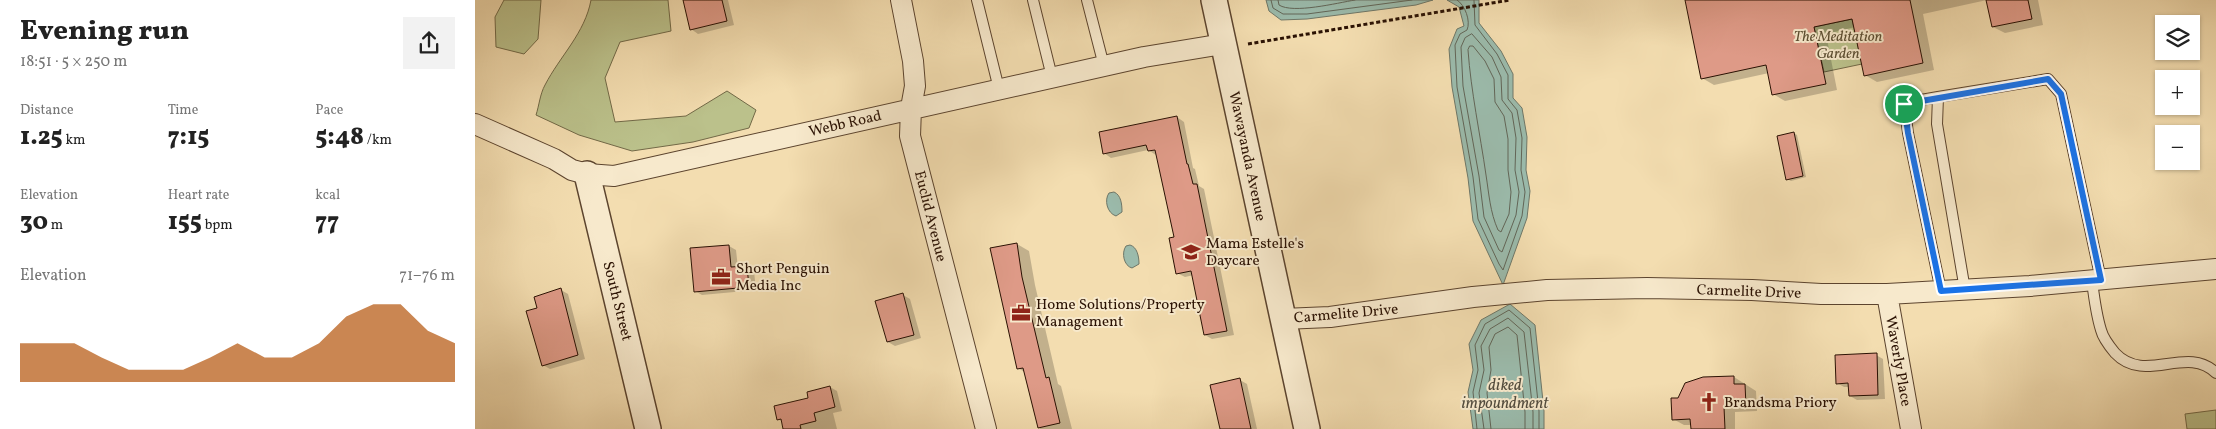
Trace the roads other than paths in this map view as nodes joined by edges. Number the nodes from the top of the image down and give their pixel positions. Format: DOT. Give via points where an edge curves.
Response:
graph roads {
  1 [pos="901,0"];
  2 [pos="977,0"];
  3 [pos="1033,0"];
  4 [pos="1087,0"];
  5 [pos="1214,0"];
  6 [pos="1223,44"];
  7 [pos="1104,66"];
  8 [pos="1052,77"];
  9 [pos="999,89"];
  10 [pos="1939,97"];
  11 [pos="911,108"];
  12 [pos="475,124"];
  13 [pos="587,174"];
  14 [pos="2216,269"];
  15 [pos="2096,280"];
  16 [pos="1965,290"];
  17 [pos="1941,291"];
  18 [pos="1887,294"];
  19 [pos="1283,319"];
  20 [pos="2216,373"];
  21 [pos="648,429"];
  22 [pos="985,429"];
  23 [pos="1307,429"];
  24 [pos="1911,429"];
  1 -- 11 [label="street, Euclid Avenue" via="913,61 915,86"];
  2 -- 9 [label="lane"];
  3 -- 8 [label="lane"];
  4 -- 7 [label="lane"];
  5 -- 6 [label="street, Wawayanda Avenue"];
  6 -- 7 [label="street, Webb Road"];
  6 -- 19 [label="street, Wawayanda Avenue"];
  7 -- 8 [label="street, Webb Road"];
  8 -- 9 [label="street, Webb Road"];
  9 -- 11 [label="street, Webb Road"];
  10 -- 15 [label="lane" via="2048,79 2061,94"];
  10 -- 16 [label="lane" via="1937,124"];
  10 -- 17 [label="lane" via="1904,104"];
  11 -- 13 [label="street, Webb Road" via="614,176"];
  11 -- 22 [label="street, Euclid Avenue" via="910,136"];
  12 -- 13 [label="street, Webb Road"];
  13 -- 21 [label="street, South Street"];
  14 -- 15 [label="street, Carmelite Drive"];
  15 -- 16 [label="street, Carmelite Drive"];
  15 -- 20 [label="lane" via="2101,332 2122,360 2133,366 2145,367 2181,361 2201,364"];
  16 -- 17 [label="street, Carmelite Drive"];
  17 -- 18 [label="street, Carmelite Drive"];
  18 -- 19 [label="street, Carmelite Drive" via="1647,288 1547,290 1330,317"];
  18 -- 24 [label="street, Waverly Place"];
  19 -- 23 [label="street, Wawayanda Avenue"];
}
